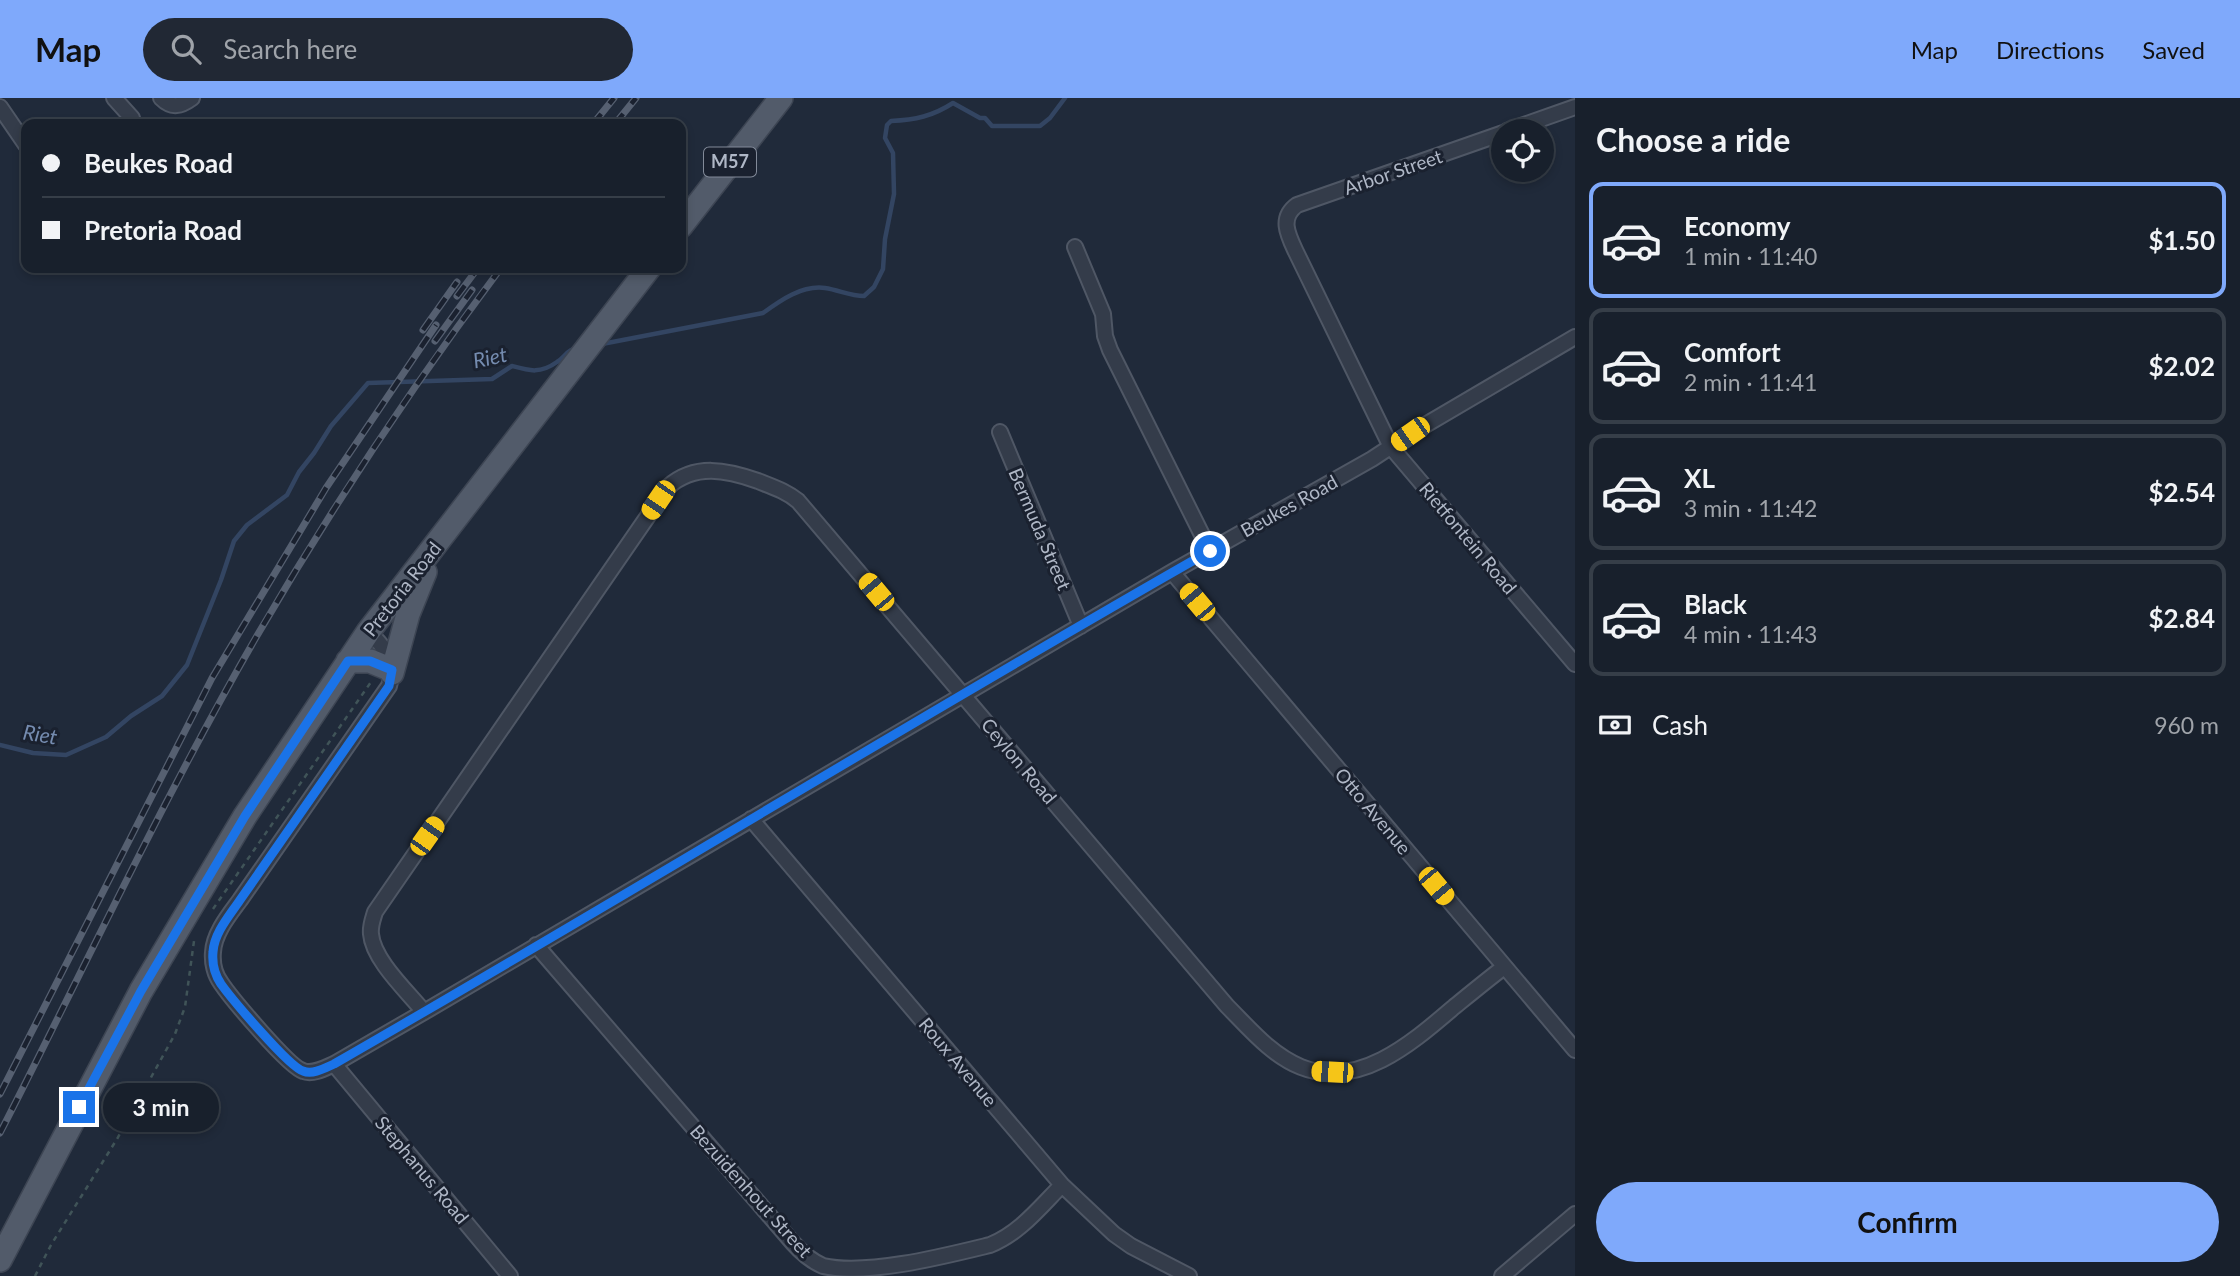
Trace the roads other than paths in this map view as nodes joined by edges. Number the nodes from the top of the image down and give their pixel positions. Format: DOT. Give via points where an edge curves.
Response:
graph roads {
  1 [pos="114,98"];
  2 [pos="161,98"];
  3 [pos="192,98"];
  4 [pos="781,98"];
  5 [pos="0,107"];
  6 [pos="1575,107"];
  7 [pos="131,119"];
  8 [pos="1541,119"];
  9 [pos="1491,137"];
  10 [pos="21,138"];
  11 [pos="1287,216"];
  12 [pos="686,220"];
  13 [pos="1075,247"];
  14 [pos="645,273"];
  15 [pos="1574,339"];
  16 [pos="1000,432"];
  17 [pos="1391,447"];
  18 [pos="435,546"];
  19 [pos="1210,551"];
  20 [pos="1172,572"];
  21 [pos="1081,626"];
  22 [pos="368,632"];
  23 [pos="348,661"];
  24 [pos="1575,664"];
  25 [pos="392,671"];
  26 [pos="963,694"];
  27 [pos="751,819"];
  28 [pos="536,945"];
  29 [pos="1504,967"];
  30 [pos="424,1012"];
  31 [pos="1575,1050"];
  32 [pos="334,1064"];
  33 [pos="1062,1185"];
  34 [pos="1575,1214"];
  35 [pos="0,1260"];
  36 [pos="510,1276"];
  37 [pos="1189,1276"];
  38 [pos="1502,1276"];
  1 -- 7 [label="street"];
  2 -- 3 [label="street" via="175,106"];
  4 -- 12 [label="main road, M57"];
  5 -- 10 [label="street"];
  6 -- 8 [label="street, Arbor Street"];
  9 -- 11 [label="street, Arbor Street" via="1297,205"];
  11 -- 17 [label="street, Rietfontein Road" via="1288,236"];
  13 -- 19 [label="street" via="1103,314 1110,350"];
  14 -- 18 [label="main road, Pretoria Road"];
  15 -- 17 [label="street, Beukes Road"];
  16 -- 21 [label="street, Bermuda Street"];
  17 -- 19 [label="street, Beukes Road"];
  17 -- 24 [label="street, Rietfontein Road"];
  18 -- 22 [label="main road, Pretoria Road"];
  18 -- 25 [label="main road"];
  19 -- 20 [label="street, Beukes Road"];
  20 -- 21 [label="street, Beukes Road"];
  20 -- 29 [label="street, Otto Avenue"];
  21 -- 26 [label="street, Beukes Road"];
  22 -- 23 [label="main road, Pretoria Road"];
  22 -- 25 [label="street" via="387,651"];
  23 -- 25 [label="main road" via="370,661"];
  23 -- 35 [label="main road, Pretoria Road" via="245,816 175,933"];
  25 -- 32 [label="street, Beukes Road" via="377,705 221,929 213,951 221,983 297,1068 312,1072"];
  26 -- 27 [label="street, Beukes Road"];
  26 -- 29 [label="street, Ceylon Road" via="1227,1006 1289,1061 1317,1072 1348,1071 1377,1062 1415,1040"];
  26 -- 30 [label="street, Ceylon Road" via="789,494 724,471 691,472 678,478 658,500 375,912 371,924 375,949"];
  27 -- 28 [label="street, Beukes Road"];
  27 -- 33 [label="street, Roux Avenue"];
  28 -- 30 [label="street, Beukes Road"];
  28 -- 33 [label="street, Bezuidenhout Street" via="813,1261 836,1269 874,1269 990,1245 1019,1228"];
  29 -- 31 [label="street, Otto Avenue"];
  30 -- 32 [label="street, Beukes Road"];
  32 -- 36 [label="street, Stephanus Road"];
  33 -- 37 [label="street, Roux Avenue" via="1114,1234"];
  34 -- 38 [label="street"];
}
